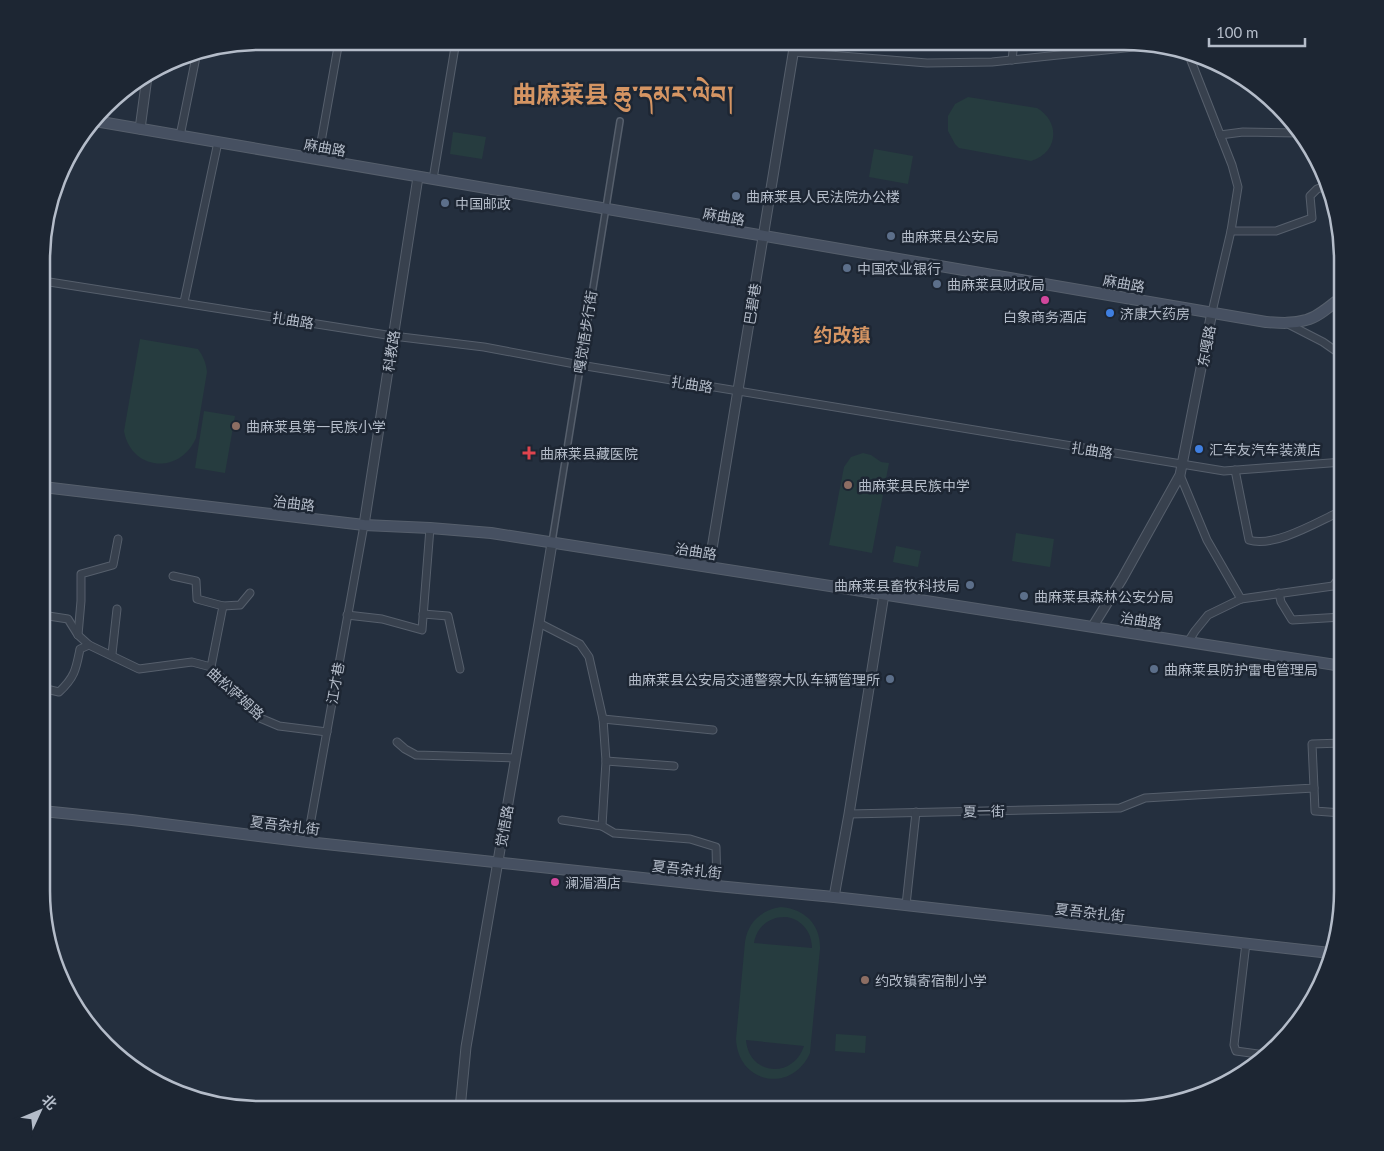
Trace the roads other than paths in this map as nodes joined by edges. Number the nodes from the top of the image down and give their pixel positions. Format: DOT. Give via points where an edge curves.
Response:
graph roads {
  1 [pos="337,50"];
  2 [pos="454,50"];
  3 [pos="1013,50"];
  4 [pos="1080,50"];
  5 [pos="793,52"];
  6 [pos="195,60"];
  7 [pos="1012,60"];
  8 [pos="1191,61"];
  9 [pos="146,83"];
  10 [pos="620,121"];
  11 [pos="102,122"];
  12 [pos="140,129"];
  13 [pos="1292,133"];
  14 [pos="1220,135"];
  15 [pos="180,136"];
  16 [pos="218,142"];
  17 [pos="318,159"];
  18 [pos="418,176"];
  19 [pos="433,179"];
  20 [pos="1321,187"];
  21 [pos="605,209"];
  22 [pos="1231,231"];
  23 [pos="762,237"];
  24 [pos="50,282"];
  25 [pos="184,302"];
  26 [pos="1334,303"];
  27 [pos="1212,312"];
  28 [pos="1286,323"];
  29 [pos="393,336"];
  30 [pos="1334,350"];
  31 [pos="580,365"];
  32 [pos="738,391"];
  33 [pos="1334,463"];
  34 [pos="1183,464"];
  35 [pos="1235,470"];
  36 [pos="1180,475"];
  37 [pos="50,488"];
  38 [pos="1334,514"];
  39 [pos="364,525"];
  40 [pos="430,528"];
  41 [pos="118,539"];
  42 [pos="552,543"];
  43 [pos="709,567"];
  44 [pos="173,576"];
  45 [pos="1334,584"];
  46 [pos="250,593"];
  47 [pos="1279,593"];
  48 [pos="884,594"];
  49 [pos="1241,598"];
  50 [pos="223,606"];
  51 [pos="117,608"];
  52 [pos="423,614"];
  53 [pos="348,615"];
  54 [pos="50,616"];
  55 [pos="1334,617"];
  56 [pos="540,624"];
  57 [pos="1093,626"];
  58 [pos="78,635"];
  59 [pos="1188,642"];
  60 [pos="88,645"];
  61 [pos="112,654"];
  62 [pos="1334,665"];
  63 [pos="211,666"];
  64 [pos="460,669"];
  65 [pos="50,690"];
  66 [pos="603,719"];
  67 [pos="713,730"];
  68 [pos="327,732"];
  69 [pos="396,742"];
  70 [pos="1334,743"];
  71 [pos="516,758"];
  72 [pos="606,761"];
  73 [pos="674,766"];
  74 [pos="1314,788"];
  75 [pos="916,812"];
  76 [pos="1334,812"];
  77 [pos="50,813"];
  78 [pos="849,814"];
  79 [pos="562,820"];
  80 [pos="602,826"];
  81 [pos="307,842"];
  82 [pos="497,862"];
  83 [pos="717,886"];
  84 [pos="834,897"];
  85 [pos="906,905"];
  86 [pos="1246,943"];
  87 [pos="1325,952"];
  88 [pos="1257,1053"];
  89 [pos="461,1101"];
  1 -- 17 [label="street"];
  2 -- 19 [label="street"];
  3 -- 7 [label="street"];
  4 -- 7 [label="street"];
  5 -- 7 [label="street" via="927,63"];
  5 -- 23 [label="street, 巴碧巷"];
  6 -- 15 [label="street"];
  8 -- 14 [label="street, 东嘎路"];
  9 -- 12 [label="street"];
  10 -- 21 [label="street, 嘎觉悟步行街"];
  11 -- 12 [label="main road, 麻曲路"];
  12 -- 15 [label="main road, 麻曲路"];
  13 -- 14 [label="street"];
  14 -- 22 [label="street, 东嘎路" via="1238,187"];
  15 -- 16 [label="main road, 麻曲路"];
  16 -- 17 [label="main road, 麻曲路"];
  16 -- 25 [label="street"];
  17 -- 18 [label="main road, 麻曲路"];
  18 -- 19 [label="main road, 麻曲路"];
  18 -- 29 [label="street, 科教路"];
  19 -- 21 [label="main road, 麻曲路"];
  20 -- 22 [label="street" via="1310,196 1312,218 1276,231"];
  21 -- 23 [label="main road, 麻曲路"];
  21 -- 31 [label="street, 嘎觉悟步行街"];
  22 -- 27 [label="street, 东嘎路"];
  23 -- 27 [label="main road, 麻曲路"];
  23 -- 32 [label="street, 巴碧巷"];
  24 -- 25 [label="street, 扎曲路"];
  25 -- 29 [label="street, 扎曲路"];
  26 -- 28 [label="main road, 麻曲路" via="1308,320"];
  27 -- 28 [label="main road, 麻曲路"];
  27 -- 34 [label="street, 东嘎路"];
  28 -- 30 [label="street"];
  29 -- 31 [label="street, 扎曲路" via="484,346"];
  29 -- 39 [label="street, 科教路"];
  31 -- 32 [label="street, 扎曲路"];
  31 -- 42 [label="street, 嘎觉悟步行街"];
  32 -- 34 [label="street, 扎曲路"];
  32 -- 43 [label="street, 巴碧巷"];
  33 -- 35 [label="street, 扎曲路"];
  34 -- 35 [label="street, 扎曲路"];
  34 -- 36 [label="street, 东嘎路"];
  35 -- 38 [label="street" via="1249,540 1256,542 1288,536"];
  36 -- 49 [label="street" via="1207,540"];
  36 -- 57 [label="street, 东嘎路"];
  37 -- 39 [label="main road, 治曲路"];
  39 -- 40 [label="main road, 治曲路"];
  39 -- 53 [label="street, 江才巷"];
  40 -- 42 [label="main road, 治曲路"];
  40 -- 52 [label="street"];
  41 -- 58 [label="street" via="113,565 81,574"];
  42 -- 43 [label="main road, 治曲路"];
  42 -- 56 [label="street, 觉悟路"];
  43 -- 48 [label="main road, 治曲路"];
  44 -- 50 [label="street" via="196,581 197,599"];
  45 -- 47 [label="street"];
  46 -- 50 [label="street" via="240,604"];
  47 -- 49 [label="street"];
  47 -- 55 [label="street" via="1292,620"];
  48 -- 57 [label="main road, 治曲路"];
  48 -- 78 [label="street"];
  49 -- 59 [label="street" via="1208,615"];
  50 -- 63 [label="street"];
  51 -- 61 [label="street"];
  52 -- 53 [label="street" via="422,630 382,619"];
  52 -- 64 [label="street" via="448,616"];
  53 -- 68 [label="street, 江才巷"];
  54 -- 58 [label="street, 曲松萨姆路" via="68,619"];
  56 -- 66 [label="street" via="580,644 589,657"];
  56 -- 71 [label="street, 觉悟路"];
  57 -- 59 [label="main road, 治曲路"];
  58 -- 60 [label="street, 曲松萨姆路"];
  59 -- 62 [label="main road, 治曲路"];
  60 -- 63 [label="street, 曲松萨姆路" via="139,669 192,662"];
  60 -- 65 [label="street" via="80,649 75,672 68,684 60,692"];
  63 -- 68 [label="street, 曲松萨姆路" via="260,718 279,726"];
  66 -- 67 [label="street"];
  66 -- 72 [label="street"];
  68 -- 81 [label="street, 江才巷"];
  69 -- 71 [label="street" via="416,754"];
  70 -- 74 [label="street" via="1312,744"];
  71 -- 82 [label="street, 觉悟路"];
  72 -- 73 [label="street"];
  72 -- 80 [label="street"];
  74 -- 75 [label="street, 夏一街" via="1145,798 1120,808"];
  74 -- 76 [label="street" via="1315,811"];
  75 -- 78 [label="street, 夏一街"];
  75 -- 85 [label="street"];
  77 -- 81 [label="main road, 夏吾杂扎街"];
  78 -- 84 [label="street"];
  79 -- 80 [label="street"];
  80 -- 83 [label="street" via="614,833 690,839 716,847"];
  81 -- 82 [label="main road, 夏吾杂扎街"];
  82 -- 83 [label="main road, 夏吾杂扎街"];
  82 -- 89 [label="street, 觉悟路" via="466,1047"];
  83 -- 84 [label="main road, 夏吾杂扎街"];
  84 -- 85 [label="main road, 夏吾杂扎街"];
  85 -- 86 [label="main road, 夏吾杂扎街"];
  86 -- 87 [label="main road, 夏吾杂扎街"];
  86 -- 88 [label="street" via="1234,1045 1236,1051"];
}
